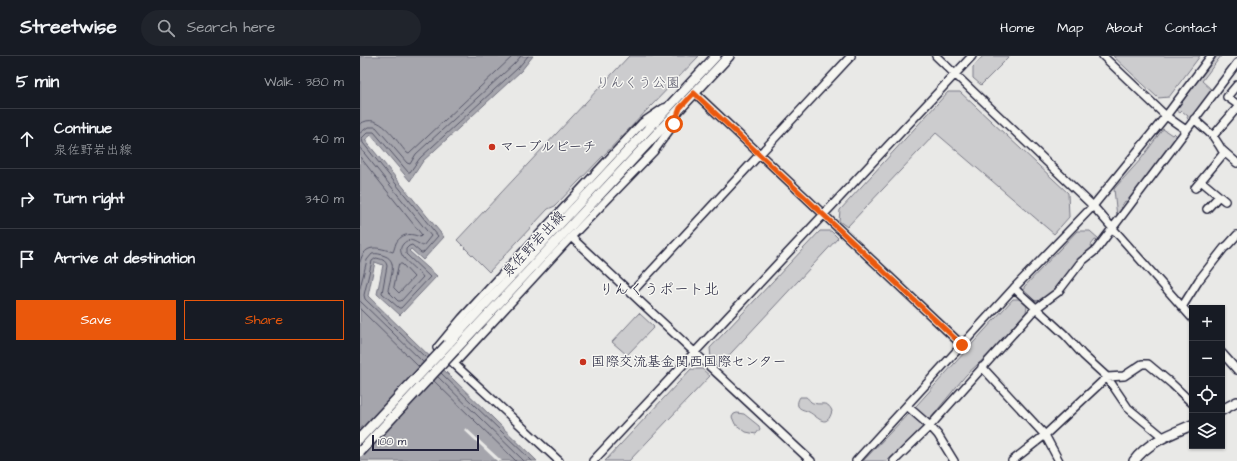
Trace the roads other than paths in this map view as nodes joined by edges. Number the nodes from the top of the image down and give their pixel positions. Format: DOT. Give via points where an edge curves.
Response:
graph roads {
  1 [pos="716,56"];
  2 [pos="729,56"];
  3 [pos="851,56"];
  4 [pos="936,56"];
  5 [pos="972,56"];
  6 [pos="1103,56"];
  7 [pos="1211,56"];
  8 [pos="1237,63"];
  9 [pos="955,74"];
  10 [pos="1237,85"];
  11 [pos="694,93"];
  12 [pos="678,98"];
  13 [pos="1237,104"];
  14 [pos="680,108"];
  15 [pos="1237,108"];
  16 [pos="1166,116"];
  17 [pos="1194,119"];
  18 [pos="1186,130"];
  19 [pos="1213,136"];
  20 [pos="1224,153"];
  21 [pos="760,155"];
  22 [pos="1237,163"];
  23 [pos="1201,181"];
  24 [pos="1195,188"];
  25 [pos="1219,196"];
  26 [pos="1225,201"];
  27 [pos="1093,206"];
  28 [pos="1207,209"];
  29 [pos="823,214"];
  30 [pos="1112,228"];
  31 [pos="1237,235"];
  32 [pos="571,237"];
  33 [pos="1014,288"];
  34 [pos="631,293"];
  35 [pos="1182,307"];
  36 [pos="1035,309"];
  37 [pos="1189,315"];
  38 [pos="962,345"];
  39 [pos="451,347"];
  40 [pos="694,352"];
  41 [pos="1225,356"];
  42 [pos="454,364"];
  43 [pos="1236,366"];
  44 [pos="982,367"];
  45 [pos="1107,377"];
  46 [pos="1189,400"];
  47 [pos="1237,402"];
  48 [pos="907,406"];
  49 [pos="1225,408"];
  50 [pos="930,426"];
  51 [pos="1189,426"];
  52 [pos="1045,435"];
  53 [pos="1163,437"];
  54 [pos="360,438"];
  55 [pos="360,452"];
  56 [pos="559,461"];
  57 [pos="593,461"];
  58 [pos="811,461"];
  59 [pos="856,461"];
  60 [pos="894,461"];
  61 [pos="954,461"];
  62 [pos="1012,461"];
  63 [pos="1059,461"];
  64 [pos="1134,461"];
  1 -- 12 [label="main road, 泉佐野岩出線"];
  2 -- 11 [label="main road, 泉佐野岩出線"];
  3 -- 21 [label="street"];
  4 -- 9 [label="street"];
  5 -- 9 [label="street"];
  6 -- 16 [label="street"];
  7 -- 16 [label="street"];
  8 -- 17 [label="street"];
  9 -- 27 [label="street"];
  9 -- 29 [label="street"];
  10 -- 13 [label="street" via="1227,97"];
  11 -- 14 [label="main road, 泉佐野岩出線"];
  11 -- 21 [label="street"];
  12 -- 39 [label="main road, 泉佐野岩出線"];
  12 -- 42 [label="street" via="642,123 462,318 437,348"];
  14 -- 32 [label="street" via="674,124 654,151"];
  14 -- 39 [label="main road, 泉佐野岩出線"];
  15 -- 19 [label="street"];
  16 -- 18 [label="street"];
  16 -- 27 [label="street"];
  17 -- 18 [label="street"];
  17 -- 19 [label="street"];
  18 -- 30 [label="street"];
  19 -- 20 [label="street"];
  20 -- 22 [label="street"];
  20 -- 23 [label="street"];
  21 -- 29 [label="street"];
  21 -- 34 [label="street"];
  23 -- 24 [label="street"];
  23 -- 25 [label="street"];
  25 -- 26 [label="street"];
  25 -- 28 [label="street"];
  27 -- 30 [label="street"];
  27 -- 33 [label="street"];
  29 -- 38 [label="street"];
  29 -- 40 [label="street"];
  30 -- 35 [label="street"];
  30 -- 36 [label="street" via="1058,292"];
  31 -- 35 [label="street" via="1198,280"];
  32 -- 34 [label="street"];
  32 -- 42 [label="street"];
  33 -- 36 [label="street"];
  33 -- 38 [label="street"];
  34 -- 40 [label="street"];
  35 -- 37 [label="street"];
  36 -- 44 [label="street"];
  36 -- 45 [label="street"];
  38 -- 48 [label="street"];
  39 -- 54 [label="main road, 泉佐野岩出線, bridge"];
  39 -- 55 [label="main road, 泉佐野岩出線, bridge"];
  40 -- 57 [label="street"];
  40 -- 58 [label="street"];
  41 -- 43 [label="street"];
  42 -- 56 [label="street"];
  44 -- 50 [label="street"];
  44 -- 52 [label="street"];
  45 -- 46 [label="street" via="1124,376 1142,364 1148,364"];
  45 -- 52 [label="street"];
  45 -- 53 [label="street" via="1128,408"];
  47 -- 49 [label="main road"];
  48 -- 50 [label="street"];
  48 -- 59 [label="street"];
  50 -- 60 [label="street"];
  50 -- 61 [label="street"];
  51 -- 53 [label="main road"];
  52 -- 62 [label="street"];
  52 -- 63 [label="street"];
  53 -- 64 [label="main road"];
}
